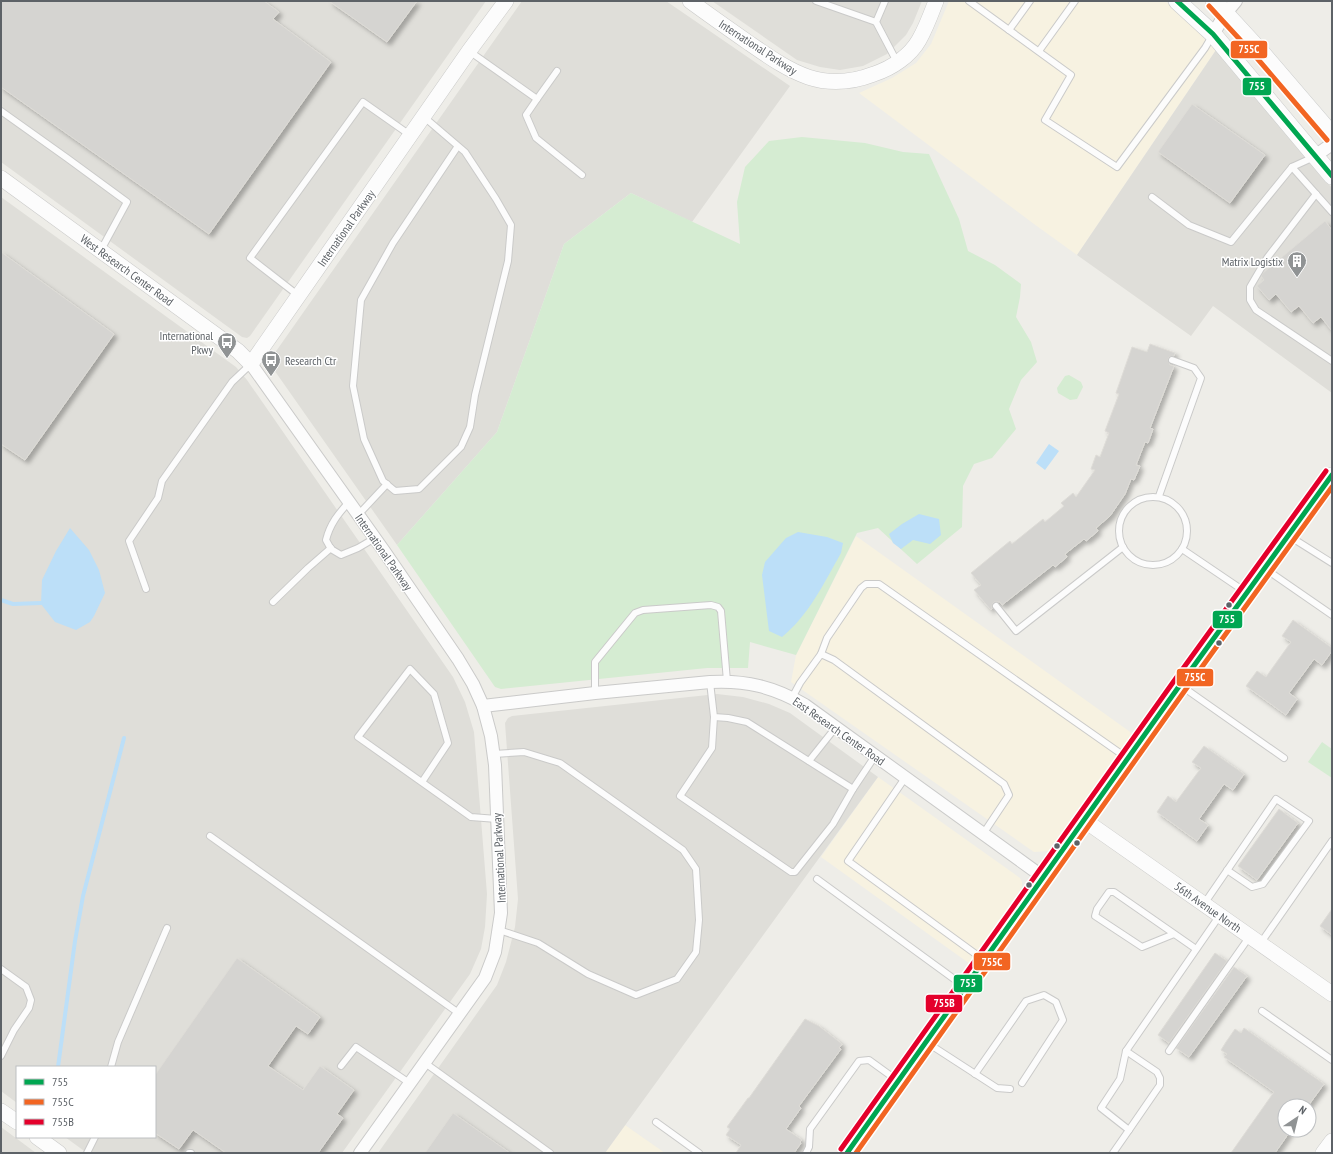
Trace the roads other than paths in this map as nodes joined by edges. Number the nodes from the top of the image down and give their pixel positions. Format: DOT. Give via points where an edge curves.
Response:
graph roads {
  1 [pos="506,1"];
  2 [pos="690,1"];
  3 [pos="816,1"];
  4 [pos="885,1"];
  5 [pos="936,1"];
  6 [pos="969,1"];
  7 [pos="1030,1"];
  8 [pos="1075,1"];
  9 [pos="1177,1"];
  10 [pos="1214,1"];
  11 [pos="1231,7"];
  12 [pos="876,22"];
  13 [pos="1009,30"];
  14 [pos="1213,34"];
  15 [pos="469,51"];
  16 [pos="1039,51"];
  17 [pos="897,62"];
  18 [pos="557,71"];
  19 [pos="537,99"];
  20 [pos="1,111"];
  21 [pos="424,116"];
  22 [pos="1332,135"];
  23 [pos="410,136"];
  24 [pos="1332,144"];
  25 [pos="458,146"];
  26 [pos="1315,156"];
  27 [pos="1292,167"];
  28 [pos="582,175"];
  29 [pos="1332,176"];
  30 [pos="1,178"];
  31 [pos="1316,194"];
  32 [pos="1152,197"];
  33 [pos="1332,212"];
  34 [pos="100,251"];
  35 [pos="298,296"];
  36 [pos="1172,360"];
  37 [pos="1332,361"];
  38 [pos="251,364"];
  39 [pos="1332,475"];
  40 [pos="388,484"];
  41 [pos="1159,496"];
  42 [pos="349,502"];
  43 [pos="358,515"];
  44 [pos="1288,535"];
  45 [pos="375,538"];
  46 [pos="1123,547"];
  47 [pos="331,548"];
  48 [pos="1182,549"];
  49 [pos="1332,563"];
  50 [pos="1264,568"];
  51 [pos="146,589"];
  52 [pos="1247,593"];
  53 [pos="273,602"];
  54 [pos="996,606"];
  55 [pos="1332,615"];
  56 [pos="820,654"];
  57 [pos="728,681"];
  58 [pos="710,682"];
  59 [pos="1180,685"];
  60 [pos="595,693"];
  61 [pos="792,698"];
  62 [pos="483,706"];
  63 [pos="714,717"];
  64 [pos="836,727"];
  65 [pos="494,754"];
  66 [pos="875,756"];
  67 [pos="1128,758"];
  68 [pos="1284,758"];
  69 [pos="809,761"];
  70 [pos="905,778"];
  71 [pos="422,782"];
  72 [pos="852,789"];
  73 [pos="497,819"];
  74 [pos="1084,820"];
  75 [pos="983,834"];
  76 [pos="210,836"];
  77 [pos="1332,841"];
  78 [pos="1228,870"];
  79 [pos="818,878"];
  80 [pos="1043,878"];
  81 [pos="1204,904"];
  82 [pos="1220,915"];
  83 [pos="167,928"];
  84 [pos="499,930"];
  85 [pos="1174,934"];
  86 [pos="1255,940"];
  87 [pos="1196,949"];
  88 [pos="984,961"];
  89 [pos="1,969"];
  90 [pos="965,987"];
  91 [pos="1332,994"];
  92 [pos="1262,1011"];
  93 [pos="460,1014"];
  94 [pos="926,1042"];
  95 [pos="1126,1051"];
  96 [pos="1169,1051"];
  97 [pos="1,1056"];
  98 [pos="1332,1060"];
  99 [pos="425,1063"];
  100 [pos="111,1066"];
  101 [pos="342,1066"];
  102 [pos="975,1074"];
  103 [pos="898,1081"];
  104 [pos="1022,1083"];
  105 [pos="411,1084"];
  106 [pos="1010,1089"];
  107 [pos="1,1111"];
  108 [pos="16,1121"];
  109 [pos="656,1122"];
  110 [pos="1129,1130"];
  111 [pos="94,1138"];
  112 [pos="1332,1141"];
  113 [pos="87,1153"];
  114 [pos="360,1153"];
  115 [pos="550,1153"];
  116 [pos="699,1153"];
  117 [pos="806,1153"];
  118 [pos="847,1153"];
  119 [pos="1113,1153"];
  120 [pos="1323,1153"];
  1 -- 15 [label="street, International Parkway"];
  2 -- 17 [label="street, International Parkway" via="779,64 799,75 820,81 842,81 864,78 886,70"];
  3 -- 12 [label="lane"];
  4 -- 12 [label="lane"];
  5 -- 17 [label="street, International Parkway" via="919,41"];
  6 -- 13 [label="lane"];
  7 -- 13 [label="lane"];
  8 -- 16 [label="lane"];
  9 -- 14 [label="main road"];
  10 -- 11 [label="main road"];
  11 -- 14 [label="street"];
  11 -- 22 [label="main road" via="1261,52"];
  12 -- 17 [label="lane"];
  13 -- 16 [label="lane"];
  14 -- 16 [label="lane" via="1117,167 1045,120 1071,75"];
  14 -- 26 [label="main road"];
  15 -- 19 [label="lane"];
  15 -- 21 [label="street, International Parkway"];
  18 -- 19 [label="lane"];
  19 -- 28 [label="lane" via="526,115 536,138"];
  20 -- 34 [label="lane" via="127,202"];
  21 -- 23 [label="street, International Parkway"];
  21 -- 25 [label="lane"];
  23 -- 35 [label="street, International Parkway"];
  23 -- 35 [label="lane" via="363,102 250,258"];
  24 -- 26 [label="street"];
  25 -- 40 [label="lane" via="393,243 361,300 353,386 364,439 383,481"];
  25 -- 40 [label="lane" via="465,152 511,225 508,261 470,427 461,447 418,489 395,491"];
  26 -- 27 [label="lane"];
  26 -- 29 [label="main road"];
  27 -- 31 [label="lane"];
  27 -- 32 [label="lane" via="1231,242 1189,225"];
  30 -- 34 [label="street, West Research Center Road"];
  31 -- 33 [label="lane"];
  31 -- 37 [label="lane" via="1267,258 1250,287 1250,300 1256,310"];
  34 -- 38 [label="street, West Research Center Road" via="238,351"];
  35 -- 38 [label="street, International Parkway"];
  36 -- 41 [label="lane" via="1194,368 1201,378"];
  38 -- 42 [label="street, International Parkway"];
  38 -- 51 [label="lane" via="232,382 162,481 158,498 129,541"];
  39 -- 44 [label="street"];
  40 -- 43 [label="lane"];
  41 -- 46 [label="lane" via="1145,497 1126,508 1120,518 1118,529"];
  41 -- 48 [label="lane" via="1177,506 1184,516 1187,527"];
  42 -- 43 [label="street, International Parkway"];
  42 -- 47 [label="lane" via="329,528 326,540"];
  43 -- 45 [label="street, International Parkway"];
  44 -- 49 [label="lane"];
  44 -- 50 [label="street"];
  45 -- 47 [label="lane" via="341,555"];
  45 -- 62 [label="street, International Parkway" via="458,659"];
  46 -- 48 [label="lane" via="1132,558 1142,564 1154,565 1165,563"];
  46 -- 54 [label="lane" via="1016,631"];
  47 -- 53 [label="lane"];
  48 -- 52 [label="lane"];
  50 -- 52 [label="street"];
  50 -- 55 [label="lane"];
  52 -- 59 [label="street"];
  56 -- 61 [label="lane"];
  56 -- 67 [label="lane" via="827,638 861,588 866,584 879,584"];
  56 -- 75 [label="lane" via="834,660 1004,784 1009,795"];
  57 -- 58 [label="street, East Research Center Road"];
  57 -- 60 [label="lane" via="721,611 718,607 711,605 644,610 635,613 595,662"];
  57 -- 61 [label="street, East Research Center Road" via="753,684"];
  58 -- 60 [label="street, East Research Center Road"];
  58 -- 63 [label="lane"];
  59 -- 67 [label="street"];
  59 -- 68 [label="lane"];
  60 -- 62 [label="street, East Research Center Road"];
  61 -- 64 [label="street, East Research Center Road"];
  62 -- 65 [label="street, International Parkway"];
  63 -- 69 [label="lane" via="747,722"];
  63 -- 72 [label="lane" via="712,748 680,796 791,872 795,872 833,824"];
  64 -- 66 [label="street, East Research Center Road"];
  64 -- 69 [label="lane"];
  65 -- 73 [label="street, International Parkway"];
  65 -- 84 [label="lane" via="524,752 560,763 683,850 696,869 699,920 696,952 677,979 636,995 588,974 538,942"];
  66 -- 70 [label="street, East Research Center Road"];
  66 -- 72 [label="lane"];
  67 -- 74 [label="street"];
  69 -- 72 [label="lane"];
  70 -- 75 [label="street, East Research Center Road"];
  70 -- 88 [label="lane" via="848,861"];
  71 -- 71 [label="lane" via="358,737 410,669 434,694 448,743"];
  71 -- 73 [label="lane" via="471,817"];
  73 -- 84 [label="street, International Parkway" via="501,913"];
  74 -- 80 [label="street"];
  74 -- 81 [label="street, 56th Avenue North"];
  75 -- 80 [label="street, East Research Center Road"];
  76 -- 93 [label="lane"];
  77 -- 86 [label="lane"];
  78 -- 78 [label="lane" via="1276,799 1309,821 1263,884 1252,887"];
  78 -- 81 [label="lane"];
  79 -- 90 [label="lane"];
  80 -- 88 [label="street"];
  81 -- 82 [label="street, 56th Avenue North"];
  82 -- 86 [label="street, 56th Avenue North"];
  82 -- 87 [label="lane"];
  83 -- 100 [label="lane" via="118,1042"];
  84 -- 93 [label="street, International Parkway" via="495,952 485,978"];
  85 -- 85 [label="lane" via="1114,892 1109,892 1095,916 1142,947"];
  85 -- 87 [label="lane"];
  86 -- 91 [label="street, 56th Avenue North"];
  86 -- 96 [label="lane"];
  87 -- 95 [label="lane"];
  88 -- 90 [label="street"];
  89 -- 97 [label="lane" via="26,987 31,1000 29,1008"];
  90 -- 94 [label="street"];
  92 -- 98 [label="lane"];
  93 -- 99 [label="street, International Parkway"];
  94 -- 102 [label="lane"];
  94 -- 103 [label="street"];
  95 -- 110 [label="lane" via="1120,1079 1101,1108"];
  95 -- 110 [label="lane" via="1157,1072 1160,1078 1160,1085"];
  99 -- 105 [label="street, International Parkway"];
  99 -- 115 [label="lane"];
  101 -- 105 [label="lane" via="356,1047"];
  102 -- 104 [label="lane" via="1026,1001 1044,995 1056,1002 1063,1020"];
  102 -- 106 [label="lane" via="997,1088"];
  103 -- 117 [label="lane" via="869,1060 859,1061 810,1129 809,1148"];
  103 -- 118 [label="street"];
  105 -- 114 [label="street, International Parkway"];
  107 -- 108 [label="street"];
  109 -- 116 [label="lane"];
  110 -- 119 [label="lane"];
  111 -- 113 [label="lane"];
  112 -- 120 [label="street"];
}
